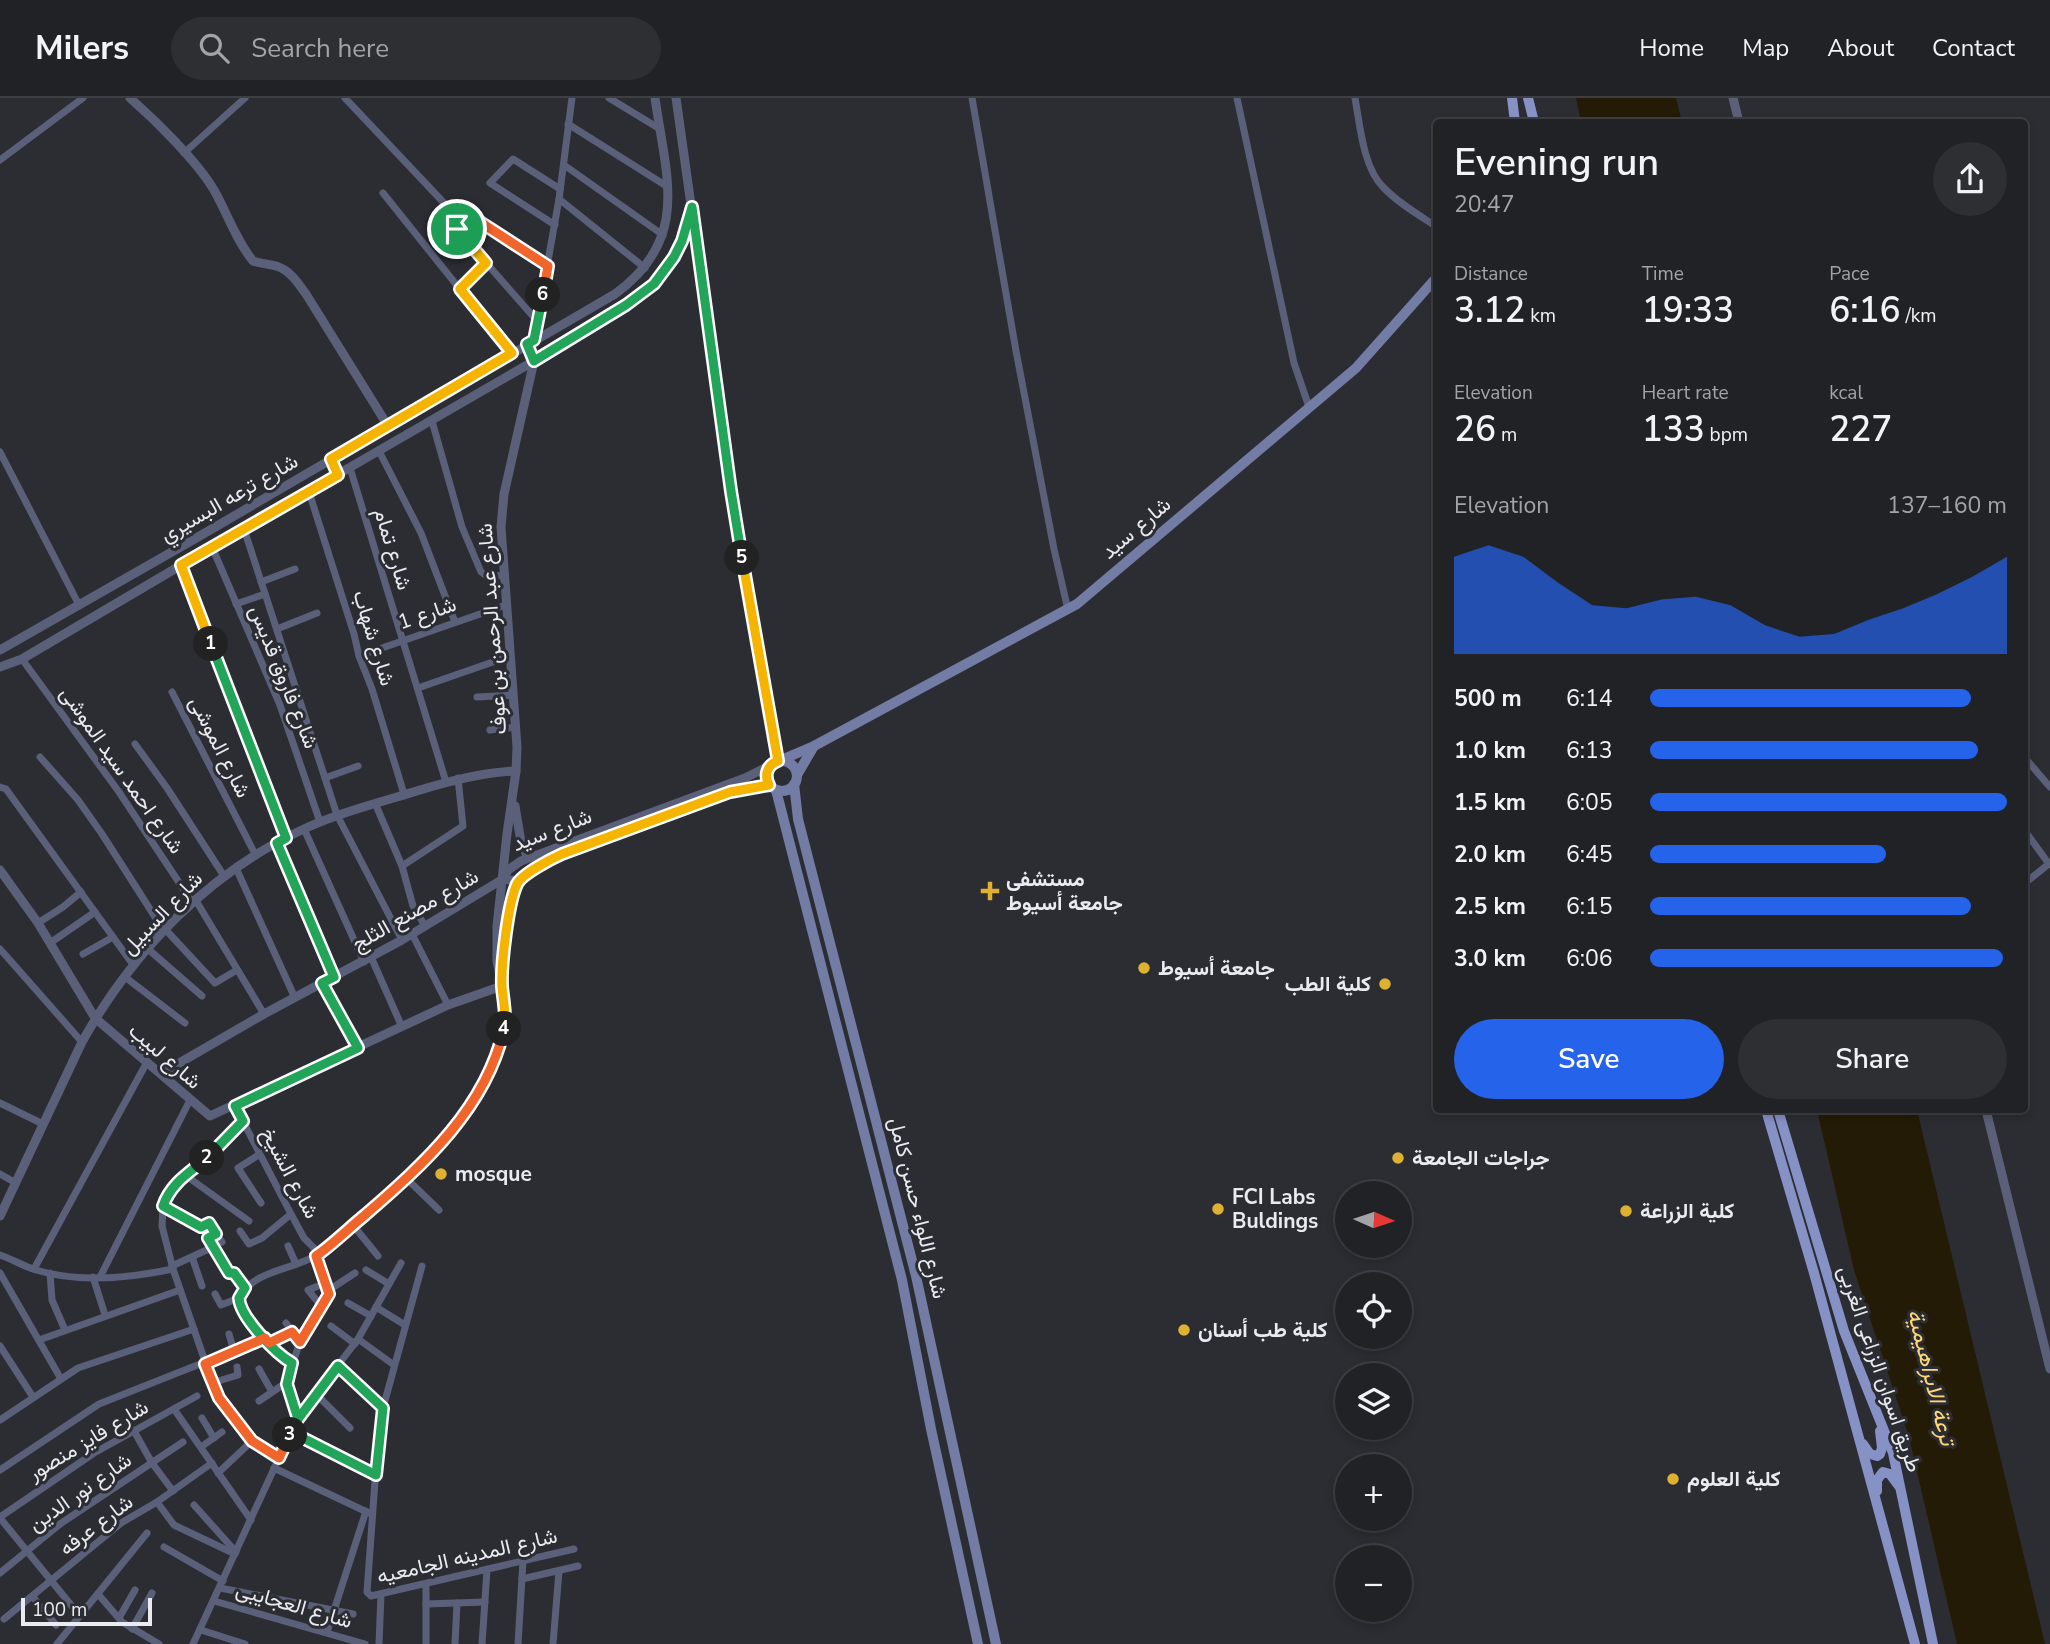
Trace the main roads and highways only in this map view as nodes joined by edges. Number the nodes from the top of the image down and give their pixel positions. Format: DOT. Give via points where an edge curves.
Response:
graph roads {
  1 [pos="1512,98"];
  2 [pos="1528,98"];
  3 [pos="1515,119"];
  4 [pos="1533,119"];
  5 [pos="1433,281"];
  6 [pos="814,746"];
  7 [pos="776,763"];
  8 [pos="796,779"];
  9 [pos="772,787"];
  10 [pos="870,1093"];
  11 [pos="854,1098"];
  12 [pos="1767,1113"];
  13 [pos="1778,1113"];
  14 [pos="916,1276"];
  15 [pos="902,1280"];
  16 [pos="1879,1421"];
  17 [pos="949,1425"];
  18 [pos="931,1429"];
  19 [pos="1859,1439"];
  20 [pos="1901,1488"];
  21 [pos="1877,1499"];
  22 [pos="978,1644"];
  23 [pos="996,1644"];
  24 [pos="1915,1644"];
  25 [pos="1933,1644"];
  1 -- 3 [label="main road"];
  2 -- 4 [label="main road"];
  5 -- 6 [label="main road, شارع سيد" via="1356,368 1072,607"];
  6 -- 7 [label="main road, شارع سيد"];
  6 -- 8 [label="main road"];
  7 -- 8 [label="main road" via="794,766"];
  7 -- 9 [label="main road" via="766,776"];
  8 -- 9 [label="main road" via="786,790"];
  8 -- 10 [label="main road, شارع اللواء حسن كامل" via="798,819"];
  9 -- 11 [label="main road, شارع اللواء حسن كامل"];
  10 -- 11 [label="main road"];
  10 -- 14 [label="main road, شارع اللواء حسن كامل"];
  11 -- 15 [label="main road, شارع اللواء حسن كامل"];
  12 -- 19 [label="main road, طريق اسوان الزراعى الغربى"];
  13 -- 16 [label="main road, طريق اسوان الزراعى الغربى" via="1837,1310"];
  14 -- 15 [label="main road"];
  14 -- 17 [label="main road, شارع اللواء حسن كامل"];
  15 -- 18 [label="main road, شارع اللواء حسن كامل"];
  16 -- 19 [label="main road" via="1880,1454 1870,1454"];
  16 -- 20 [label="main road, طريق اسوان الزراعى الغربى"];
  17 -- 18 [label="main road"];
  17 -- 23 [label="main road, شارع اللواء حسن كامل"];
  18 -- 22 [label="main road, شارع اللواء حسن كامل"];
  19 -- 21 [label="main road, طريق اسوان الزراعى الغربى"];
  20 -- 21 [label="main road" via="1883,1472 1877,1480"];
  20 -- 25 [label="main road, طريق اسوان الزراعى الغربى"];
  21 -- 24 [label="main road, طريق اسوان الزراعى الغربى"];
}
